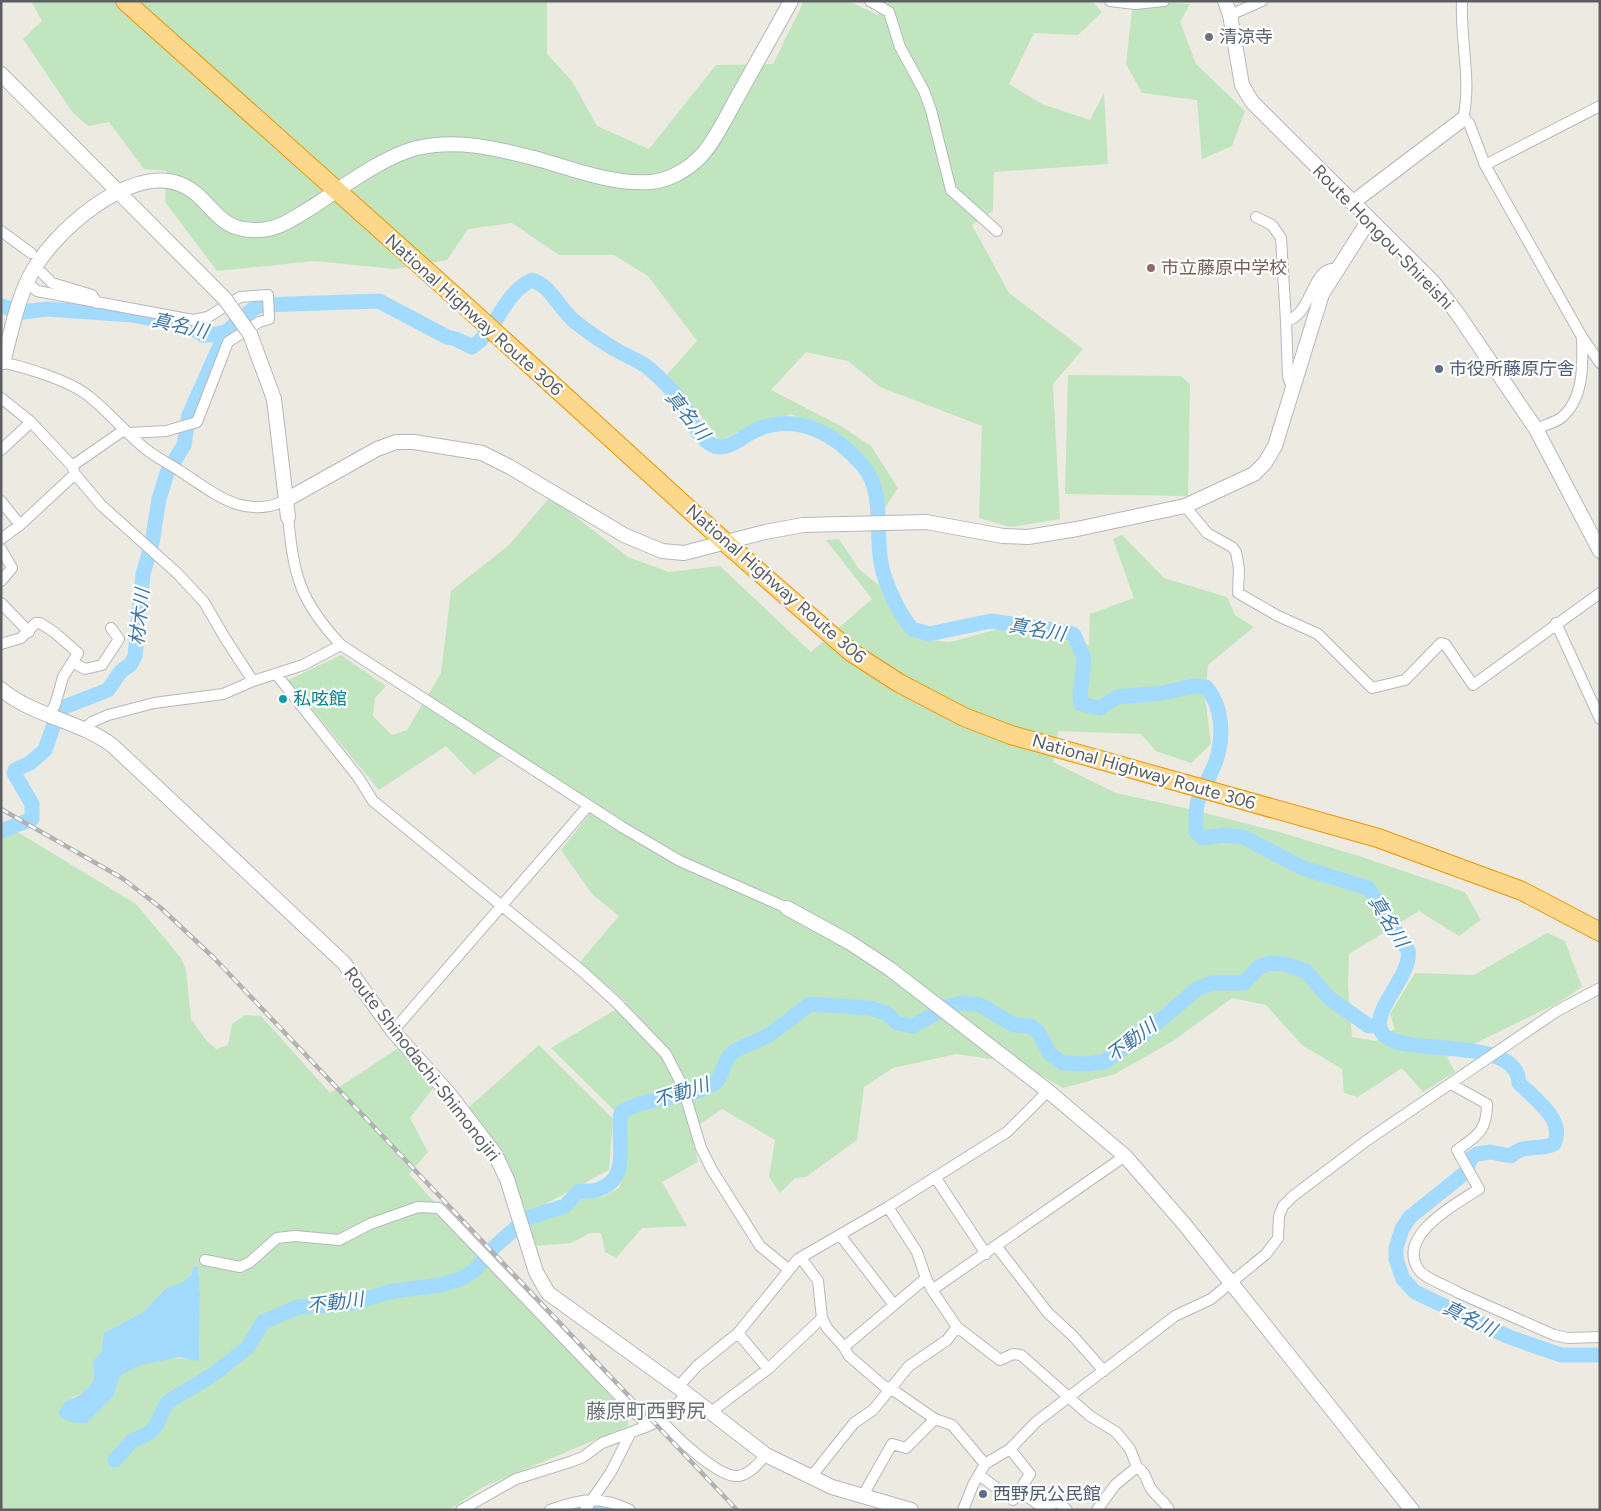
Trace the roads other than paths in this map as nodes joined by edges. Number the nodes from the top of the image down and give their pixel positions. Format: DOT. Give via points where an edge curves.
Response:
graph roads {
  1 [pos="125,1"];
  2 [pos="791,1"];
  3 [pos="870,1"];
  4 [pos="1110,1"];
  5 [pos="1164,1"];
  6 [pos="1262,1"];
  7 [pos="1462,1"];
  8 [pos="1228,8"];
  9 [pos="1,74"];
  10 [pos="1600,106"];
  11 [pos="1463,119"];
  12 [pos="1485,165"];
  13 [pos="119,191"];
  14 [pos="337,192"];
  15 [pos="1352,203"];
  16 [pos="1256,217"];
  17 [pos="1369,220"];
  18 [pos="997,230"];
  19 [pos="1,231"];
  20 [pos="31,253"];
  21 [pos="1337,268"];
  22 [pos="31,280"];
  23 [pos="97,303"];
  24 [pos="1286,321"];
  25 [pos="1582,337"];
  26 [pos="2,362"];
  27 [pos="1600,364"];
  28 [pos="1292,388"];
  29 [pos="1,398"];
  30 [pos="31,422"];
  31 [pos="1536,429"];
  32 [pos="126,432"];
  33 [pos="1,450"];
  34 [pos="74,470"];
  35 [pos="286,500"];
  36 [pos="1,501"];
  37 [pos="1185,506"];
  38 [pos="288,517"];
  39 [pos="20,525"];
  40 [pos="1,538"];
  41 [pos="726,543"];
  42 [pos="1,549"];
  43 [pos="1600,551"];
  44 [pos="1,581"];
  45 [pos="1600,593"];
  46 [pos="1,603"];
  47 [pos="1556,623"];
  48 [pos="111,628"];
  49 [pos="29,632"];
  50 [pos="1,644"];
  51 [pos="341,645"];
  52 [pos="72,662"];
  53 [pos="276,674"];
  54 [pos="253,681"];
  55 [pos="1,689"];
  56 [pos="54,717"];
  57 [pos="1600,720"];
  58 [pos="84,729"];
  59 [pos="588,806"];
  60 [pos="502,904"];
  61 [pos="787,908"];
  62 [pos="1600,932"];
  63 [pos="1600,988"];
  64 [pos="394,1031"];
  65 [pos="1451,1084"];
  66 [pos="1048,1092"];
  67 [pos="1125,1156"];
  68 [pos="935,1177"];
  69 [pos="888,1207"];
  70 [pos="840,1235"];
  71 [pos="997,1247"];
  72 [pos="986,1254"];
  73 [pos="801,1258"];
  74 [pos="206,1260"];
  75 [pos="788,1269"];
  76 [pos="926,1278"];
  77 [pos="1231,1284"];
  78 [pos="932,1290"];
  79 [pos="894,1306"];
  80 [pos="822,1318"];
  81 [pos="957,1326"];
  82 [pos="738,1332"];
  83 [pos="1600,1337"];
  84 [pos="844,1347"];
  85 [pos="768,1368"];
  86 [pos="1104,1372"];
  87 [pos="890,1388"];
  88 [pos="683,1391"];
  89 [pos="1069,1396"];
  90 [pos="711,1412"];
  91 [pos="935,1419"];
  92 [pos="661,1420"];
  93 [pos="648,1426"];
  94 [pos="630,1434"];
  95 [pos="1010,1449"];
  96 [pos="766,1456"];
  97 [pos="985,1464"];
  98 [pos="1137,1466"];
  99 [pos="979,1475"];
  100 [pos="811,1477"];
  101 [pos="1019,1491"];
  102 [pos="862,1497"];
  103 [pos="590,1504"];
  104 [pos="461,1510"];
  105 [pos="550,1510"];
  106 [pos="630,1510"];
  107 [pos="911,1510"];
  108 [pos="963,1510"];
  109 [pos="1067,1510"];
  110 [pos="1097,1510"];
  111 [pos="1169,1510"];
  112 [pos="1412,1510"];
  1 -- 14 [label="highway, National Highway Route 306"];
  2 -- 14 [label="street" via="701,156 674,175 646,182 611,178 493,148 445,144 415,149 394,157"];
  3 -- 18 [label="street" via="889,12 900,48 924,91 951,190"];
  4 -- 5 [label="street" via="1135,4"];
  6 -- 8 [label="street"];
  7 -- 11 [label="street" via="1467,103"];
  8 -- 15 [label="street, Route Hongou-Shireishi" via="1242,85 1252,102"];
  9 -- 13 [label="street"];
  10 -- 12 [label="street"];
  11 -- 12 [label="street" via="1469,123"];
  11 -- 15 [label="street"];
  12 -- 25 [label="street"];
  13 -- 14 [label="street" via="150,180 180,184 226,223 241,229 257,230 281,226"];
  13 -- 22 [label="street" via="61,234 43,254"];
  13 -- 35 [label="street, bridge" via="225,299 250,334 274,399"];
  14 -- 41 [label="highway, National Highway Route 306"];
  15 -- 17 [label="street, Route Hongou-Shireishi"];
  16 -- 24 [label="street" via="1272,225 1281,238"];
  17 -- 21 [label="street"];
  17 -- 31 [label="street, Route Hongou-Shireishi" via="1433,282"];
  19 -- 20 [label="street"];
  21 -- 24 [label="street" via="1323,272 1301,312 1295,319"];
  21 -- 28 [label="street" via="1322,294"];
  22 -- 23 [label="street" via="92,295"];
  22 -- 23 [label="street" via="30,285 37,291"];
  22 -- 26 [label="street"];
  23 -- 32 [label="street" via="193,320 208,317 240,297 268,296 269,299 269,319 228,342 197,422 166,431"];
  24 -- 28 [label="street" via="1288,376"];
  25 -- 27 [label="street"];
  25 -- 31 [label="street" via="1583,358 1576,398 1560,419"];
  26 -- 32 [label="street" via="67,383 87,394"];
  28 -- 37 [label="street" via="1275,446 1265,463 1254,474"];
  29 -- 30 [label="street"];
  30 -- 33 [label="street"];
  30 -- 34 [label="street"];
  31 -- 43 [label="street, Route Hongou-Shireishi"];
  32 -- 34 [label="street"];
  32 -- 35 [label="street" via="165,462 240,506 258,509"];
  34 -- 39 [label="street"];
  34 -- 54 [label="street" via="101,505 204,602"];
  35 -- 38 [label="street"];
  35 -- 41 [label="street" via="377,448 396,442 414,442 482,454 510,467 624,535 662,551 694,553"];
  36 -- 39 [label="street"];
  37 -- 41 [label="street" via="1028,536 1003,536 926,522 886,522 803,525"];
  37 -- 47 [label="street" via="1207,533 1236,552 1238,593 1318,634 1372,688 1405,680 1441,643 1445,644 1473,685"];
  38 -- 51 [label="street" via="298,581 311,608"];
  39 -- 40 [label="street"];
  41 -- 62 [label="highway, National Highway Route 306" via="851,652 964,716 1011,735 1378,838 1522,892"];
  42 -- 44 [label="street" via="12,568"];
  45 -- 47 [label="street"];
  46 -- 49 [label="street"];
  47 -- 57 [label="street"];
  48 -- 52 [label="street" via="119,639 102,665 85,669"];
  49 -- 50 [label="street"];
  49 -- 52 [label="street" via="36,623 48,628 78,653"];
  51 -- 53 [label="street" via="303,665"];
  51 -- 59 [label="street"];
  52 -- 56 [label="street" via="63,677"];
  53 -- 54 [label="street"];
  53 -- 60 [label="street" via="358,777 373,801"];
  54 -- 58 [label="street" via="223,694 154,704 108,715"];
  55 -- 56 [label="street, Route Shinodachi-Shimonojiri" via="12,698"];
  56 -- 58 [label="street, Route Shinodachi-Shimonojiri"];
  58 -- 64 [label="street, Route Shinodachi-Shimonojiri" via="98,734 113,746 344,962"];
  59 -- 60 [label="street"];
  59 -- 61 [label="street" via="680,861"];
  60 -- 64 [label="street"];
  60 -- 75 [label="street" via="582,970 666,1054 701,1148 729,1198 760,1246"];
  61 -- 66 [label="street" via="890,969"];
  63 -- 65 [label="street" via="1557,1010"];
  64 -- 88 [label="street, Route Shinodachi-Shimonojiri" via="450,1094 495,1154 507,1179 536,1272 548,1293"];
  65 -- 77 [label="street" via="1366,1141 1293,1196 1279,1216 1278,1238 1274,1246"];
  65 -- 83 [label="street" via="1486,1104 1487,1117 1483,1128 1457,1150 1479,1189 1425,1228 1416,1241 1414,1257 1419,1270 1432,1280 1445,1283 1459,1293 1554,1335"];
  66 -- 67 [label="street"];
  66 -- 68 [label="street" via="1007,1132"];
  67 -- 71 [label="street"];
  67 -- 77 [label="street" via="1180,1218"];
  68 -- 69 [label="street"];
  68 -- 72 [label="street"];
  69 -- 70 [label="street"];
  69 -- 76 [label="street" via="917,1252"];
  70 -- 73 [label="street"];
  70 -- 79 [label="street"];
  71 -- 72 [label="street"];
  71 -- 86 [label="street" via="1048,1312 1074,1336"];
  72 -- 78 [label="street"];
  73 -- 75 [label="street"];
  73 -- 80 [label="street" via="818,1281"];
  74 -- 93 [label="street" via="240,1267 278,1238 295,1236 339,1240 370,1224 418,1207 439,1208"];
  75 -- 82 [label="street"];
  76 -- 78 [label="street"];
  76 -- 79 [label="street"];
  77 -- 86 [label="street" via="1211,1299 1175,1316"];
  77 -- 112 [label="street"];
  78 -- 81 [label="street"];
  79 -- 84 [label="street"];
  80 -- 84 [label="street"];
  80 -- 85 [label="street"];
  81 -- 87 [label="street" via="946,1340 909,1366"];
  81 -- 89 [label="street" via="1000,1360 1013,1354 1021,1355"];
  82 -- 85 [label="street"];
  82 -- 88 [label="street" via="697,1366"];
  84 -- 87 [label="street" via="866,1372"];
  85 -- 90 [label="street"];
  86 -- 89 [label="street"];
  87 -- 91 [label="street"];
  87 -- 100 [label="street" via="873,1410 854,1423"];
  88 -- 90 [label="street, Route Shinodachi-Shimonojiri"];
  88 -- 92 [label="street"];
  89 -- 95 [label="street" via="1036,1422"];
  89 -- 98 [label="street" via="1090,1416 1116,1432 1130,1449"];
  90 -- 96 [label="street, Route Shinodachi-Shimonojiri"];
  91 -- 97 [label="street" via="952,1425"];
  91 -- 102 [label="street" via="906,1448 892,1444"];
  92 -- 93 [label="street"];
  92 -- 96 [label="street" via="706,1461 737,1477 749,1472"];
  93 -- 94 [label="street"];
  94 -- 103 [label="street" via="612,1472"];
  94 -- 104 [label="street" via="602,1443 583,1457 516,1479"];
  95 -- 97 [label="street"];
  95 -- 101 [label="street" via="1030,1474"];
  96 -- 100 [label="street, Route Shinodachi-Shimonojiri"];
  97 -- 99 [label="street"];
  98 -- 110 [label="street" via="1115,1485"];
  98 -- 111 [label="street"];
  99 -- 101 [label="street" via="1013,1500"];
  99 -- 108 [label="street"];
  100 -- 102 [label="street, Route Shinodachi-Shimonojiri"];
  101 -- 109 [label="street" via="1045,1509 1057,1501"];
  102 -- 107 [label="street, Route Shinodachi-Shimonojiri"];
  103 -- 105 [label="street" via="579,1500"];
  103 -- 106 [label="street"];
}
